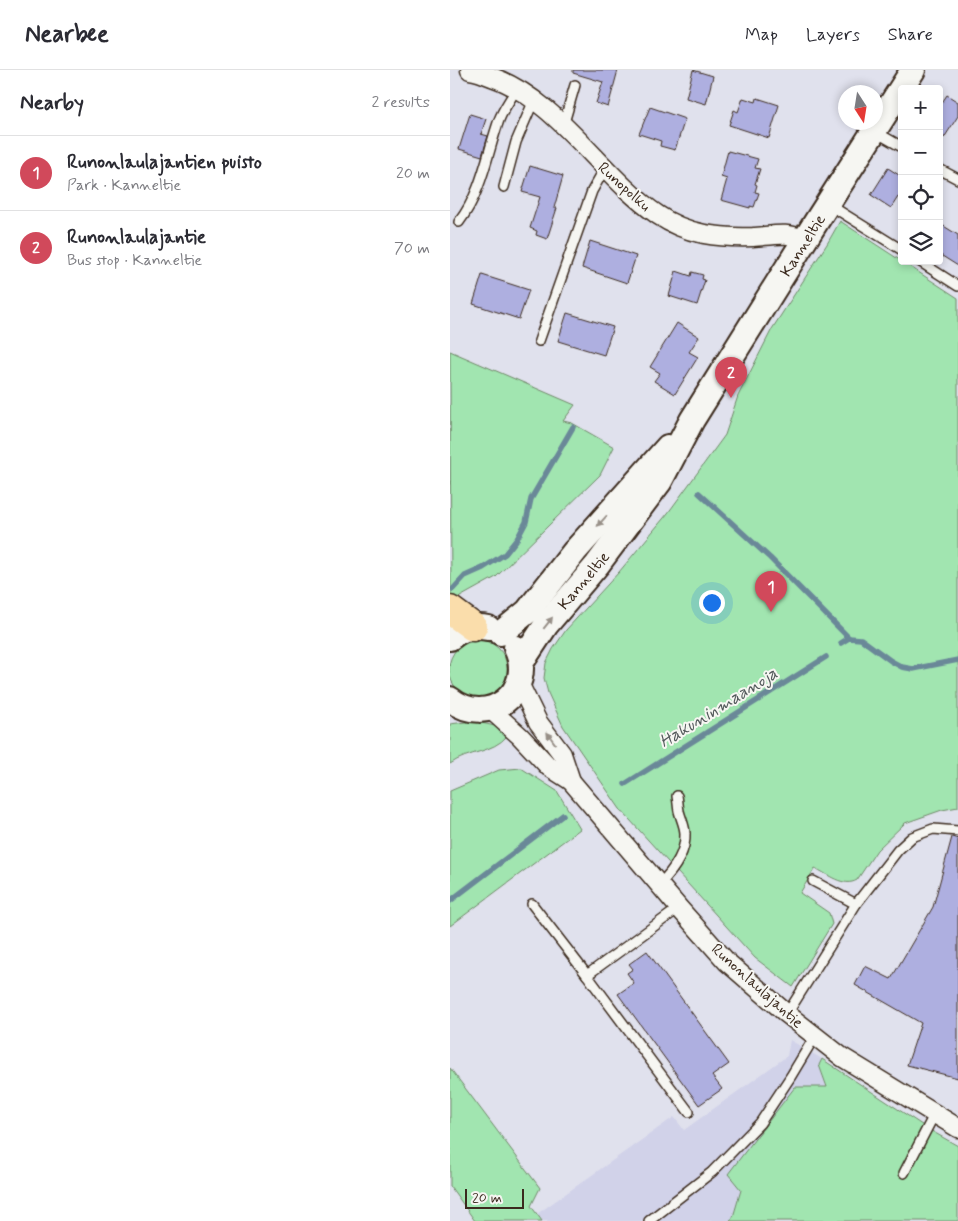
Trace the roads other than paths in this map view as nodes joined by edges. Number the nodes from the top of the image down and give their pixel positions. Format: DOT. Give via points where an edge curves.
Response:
graph roads {
  1 [pos="470,70"];
  2 [pos="913,70"];
  3 [pos="575,85"];
  4 [pos="516,89"];
  5 [pos="534,100"];
  6 [pos="563,126"];
  7 [pos="874,131"];
  8 [pos="898,145"];
  9 [pos="605,168"];
  10 [pos="943,171"];
  11 [pos="958,180"];
  12 [pos="504,187"];
  13 [pos="828,203"];
  14 [pos="459,222"];
  15 [pos="805,240"];
  16 [pos="898,247"];
  17 [pos="925,265"];
  18 [pos="958,286"];
  19 [pos="539,341"];
  20 [pos="692,420"];
  21 [pos="450,610"];
  22 [pos="462,633"];
  23 [pos="501,633"];
  24 [pos="520,673"];
  25 [pos="452,704"];
  26 [pos="490,709"];
  27 [pos="571,781"];
  28 [pos="677,796"];
  29 [pos="958,831"];
  30 [pos="814,882"];
  31 [pos="660,884"];
  32 [pos="532,904"];
  33 [pos="856,904"];
  34 [pos="679,908"];
  35 [pos="586,975"];
  36 [pos="787,1014"];
  37 [pos="815,1036"];
  38 [pos="689,1112"];
  39 [pos="934,1115"];
  40 [pos="958,1128"];
  41 [pos="904,1173"];
  42 [pos="649,1221"];
  1 -- 4 [label="street, Runopolku" via="505,81"];
  2 -- 7 [label="main road, Kanneltie"];
  3 -- 6 [label="lane"];
  4 -- 5 [label="street, Runopolku"];
  4 -- 14 [label="lane" via="500,118 469,209"];
  5 -- 6 [label="street, Runopolku"];
  5 -- 12 [label="lane" via="516,142"];
  6 -- 9 [label="street, Runopolku"];
  7 -- 8 [label="lane"];
  7 -- 13 [label="main road, Kanneltie"];
  9 -- 15 [label="street, Runopolku" via="644,205 686,230 726,237 787,234"];
  9 -- 19 [label="lane" via="592,191"];
  10 -- 11 [label="lane"];
  13 -- 15 [label="main road, Kanneltie"];
  13 -- 16 [label="lane"];
  15 -- 20 [label="main road, Kanneltie"];
  17 -- 18 [label="lane"];
  20 -- 23 [label="main road, Kanneltie, one-way" via="575,550 528,611"];
  24 -- 20 [label="main road, Kanneltie, one-way" via="546,625 660,481"];
  21 -- 22 [label="highway"];
  22 -- 23 [label="main road" via="493,629"];
  23 -- 24 [label="main road" via="514,646"];
  24 -- 26 [label="main road, Kanneltie" via="508,700"];
  27 -- 24 [label="street, Runonlaulajantie, one-way" via="562,754 538,722"];
  25 -- 26 [label="main road" via="473,710"];
  26 -- 27 [label="street, Runonlaulajantie" via="549,767"];
  27 -- 31 [label="street, Runonlaulajantie"];
  28 -- 31 [label="lane" via="686,834 678,863"];
  29 -- 33 [label="lane" via="933,829 912,837 882,868"];
  30 -- 33 [label="lane"];
  31 -- 34 [label="street, Runonlaulajantie"];
  32 -- 35 [label="lane"];
  33 -- 36 [label="lane"];
  34 -- 35 [label="lane"];
  34 -- 36 [label="street, Runonlaulajantie" via="727,962"];
  35 -- 38 [label="lane"];
  36 -- 37 [label="street, Runonlaulajantie"];
  37 -- 39 [label="street, Runonlaulajantie" via="842,1057"];
  37 -- 42 [label="lane" via="760,1123 712,1172"];
  39 -- 40 [label="street, Runonlaulajantie"];
  39 -- 41 [label="lane"];
}
